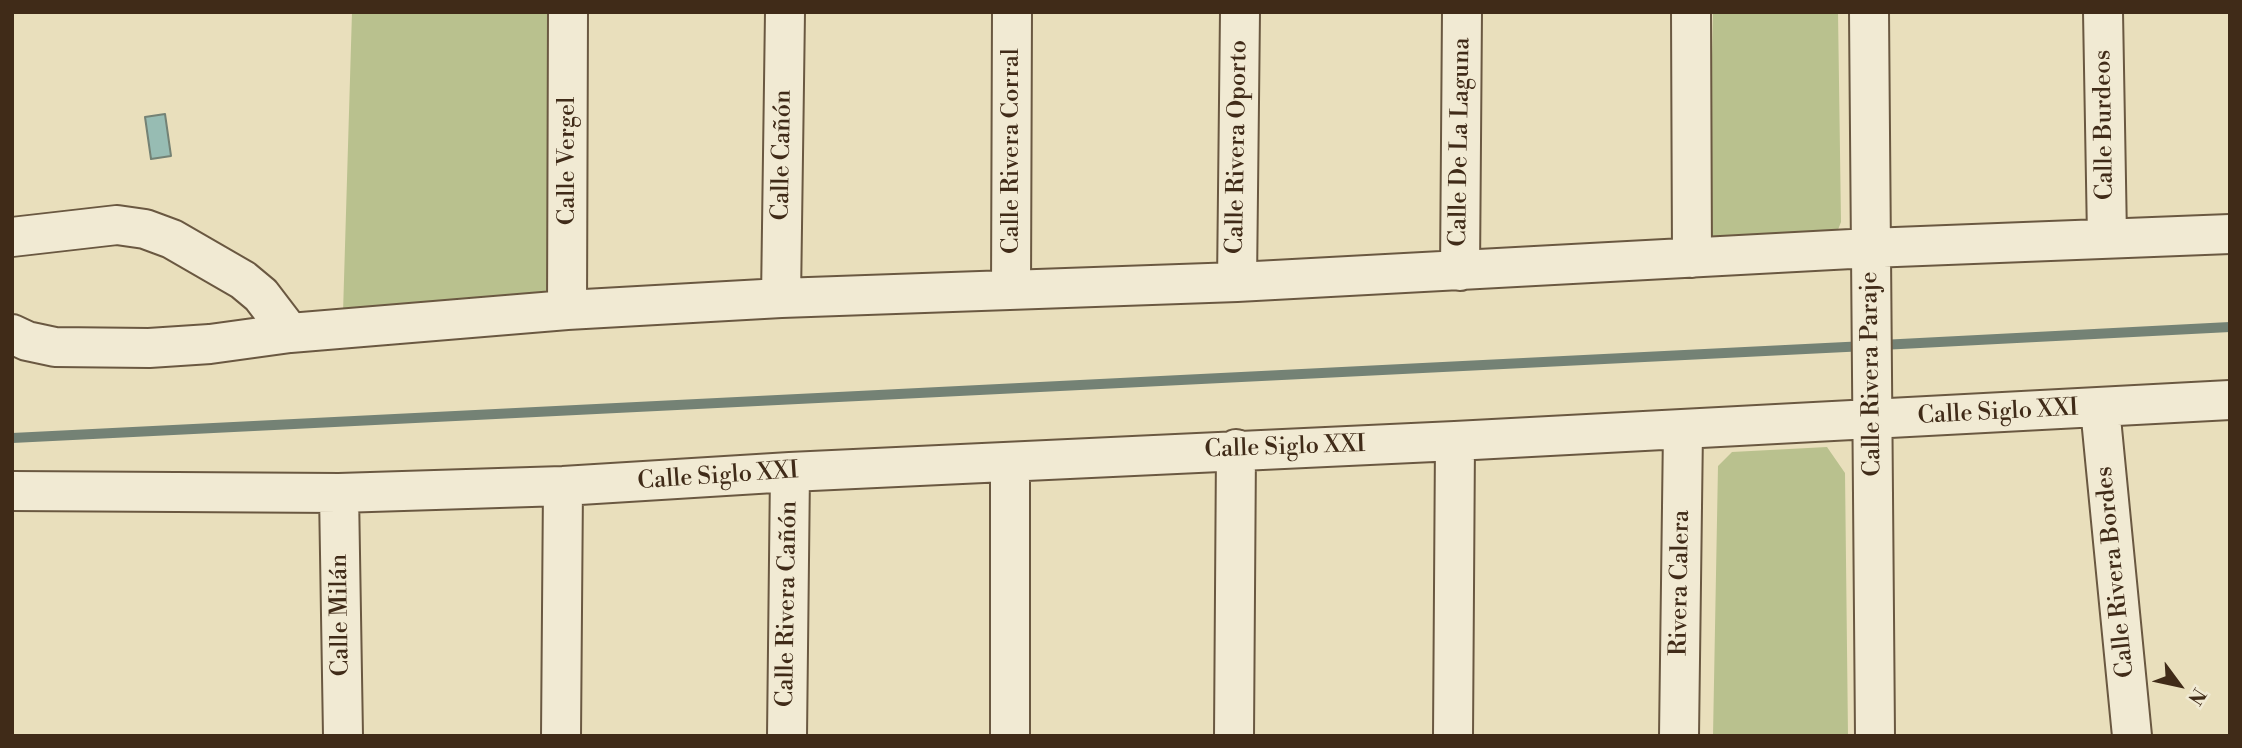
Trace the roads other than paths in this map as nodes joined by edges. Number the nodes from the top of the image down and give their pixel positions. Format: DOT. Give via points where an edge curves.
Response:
graph roads {
  1 [pos="568,12"];
  2 [pos="785,12"];
  3 [pos="1012,12"];
  4 [pos="1240,12"];
  5 [pos="1462,12"];
  6 [pos="1691,12"];
  7 [pos="1869,12"];
  8 [pos="2103,12"];
  9 [pos="2230,234"];
  10 [pos="12,237"];
  11 [pos="2107,237"];
  12 [pos="1870,247"];
  13 [pos="1692,258"];
  14 [pos="1460,271"];
  15 [pos="1237,282"];
  16 [pos="1012,290"];
  17 [pos="781,298"];
  18 [pos="567,310"];
  19 [pos="290,333"];
  20 [pos="12,334"];
  21 [pos="2230,400"];
  22 [pos="2100,408"];
  23 [pos="1872,420"];
  24 [pos="1683,430"];
  25 [pos="1455,441"];
  26 [pos="1237,449"];
  27 [pos="1010,462"];
  28 [pos="790,472"];
  29 [pos="563,486"];
  30 [pos="12,491"];
  31 [pos="340,493"];
  32 [pos="343,736"];
  33 [pos="561,736"];
  34 [pos="787,736"];
  35 [pos="1010,736"];
  36 [pos="1234,736"];
  37 [pos="1453,736"];
  38 [pos="1679,736"];
  39 [pos="1875,736"];
  40 [pos="2132,736"];
  1 -- 18 [label="street, Calle Vergel"];
  2 -- 17 [label="street, Calle Cañón"];
  3 -- 16 [label="street, Calle Rivera Corral"];
  4 -- 15 [label="street, Calle Rivera Oporto"];
  5 -- 14 [label="street, Calle De La Laguna"];
  6 -- 13 [label="street"];
  7 -- 12 [label="street, Calle Rivera Paraje"];
  8 -- 11 [label="street, Calle Burdeos"];
  9 -- 11 [label="street"];
  10 -- 19 [label="street" via="117,225 145,229 172,239 243,280 261,295"];
  11 -- 12 [label="street"];
  12 -- 13 [label="street"];
  12 -- 23 [label="street, Calle Rivera Paraje"];
  13 -- 14 [label="street"];
  14 -- 15 [label="street"];
  15 -- 16 [label="street"];
  16 -- 17 [label="street"];
  17 -- 18 [label="street"];
  18 -- 19 [label="street"];
  19 -- 20 [label="street" via="149,348 55,347"];
  21 -- 22 [label="street, Calle Siglo XXI"];
  22 -- 23 [label="street, Calle Siglo XXI"];
  22 -- 40 [label="street, Calle Rivera Bordes"];
  23 -- 24 [label="street, Calle Siglo XXI"];
  23 -- 39 [label="street, Calle Rivera Paraje"];
  24 -- 25 [label="street, Calle Siglo XXI"];
  24 -- 38 [label="street, Rivera Calera"];
  25 -- 26 [label="street, Calle Siglo XXI"];
  25 -- 37 [label="street"];
  26 -- 27 [label="street, Calle Siglo XXI"];
  26 -- 36 [label="street"];
  27 -- 28 [label="street, Calle Siglo XXI"];
  27 -- 35 [label="street"];
  28 -- 29 [label="street, Calle Siglo XXI"];
  28 -- 34 [label="street, Calle Rivera Cañón"];
  29 -- 31 [label="street, Calle Siglo XXI"];
  29 -- 33 [label="street"];
  30 -- 31 [label="street, Calle Siglo XXI"];
  31 -- 32 [label="street, Calle Milán"];
}
